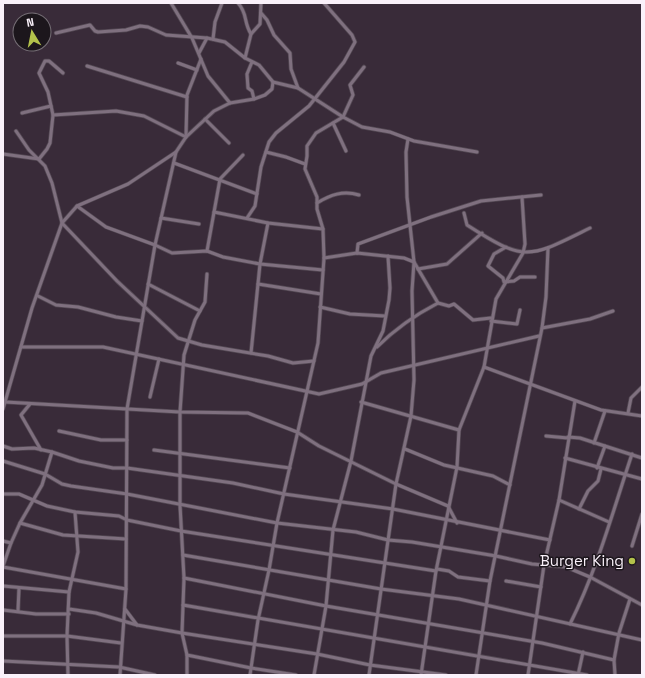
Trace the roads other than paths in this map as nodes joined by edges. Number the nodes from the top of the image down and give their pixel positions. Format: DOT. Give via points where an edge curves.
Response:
graph roads {
  1 [pos="171,3"];
  2 [pos="222,3"];
  3 [pos="238,3"];
  4 [pos="261,3"];
  5 [pos="324,3"];
  6 [pos="262,13"];
  7 [pos="56,33"];
  8 [pos="251,34"];
  9 [pos="192,38"];
  10 [pos="207,38"];
  11 [pos="214,39"];
  12 [pos="199,53"];
  13 [pos="201,58"];
  14 [pos="245,58"];
  15 [pos="252,62"];
  16 [pos="178,63"];
  17 [pos="87,66"];
  18 [pos="364,67"];
  19 [pos="197,70"];
  20 [pos="63,73"];
  21 [pos="273,82"];
  22 [pos="298,88"];
  23 [pos="187,98"];
  24 [pos="254,99"];
  25 [pos="315,99"];
  26 [pos="230,103"];
  27 [pos="51,106"];
  28 [pos="22,113"];
  29 [pos="53,114"];
  30 [pos="343,117"];
  31 [pos="205,119"];
  32 [pos="333,123"];
  33 [pos="16,131"];
  34 [pos="186,137"];
  35 [pos="408,139"];
  36 [pos="228,143"];
  37 [pos="346,151"];
  38 [pos="176,152"];
  39 [pos="266,152"];
  40 [pos="477,152"];
  41 [pos="3,154"];
  42 [pos="243,155"];
  43 [pos="39,159"];
  44 [pos="174,163"];
  45 [pos="305,164"];
  46 [pos="220,179"];
  47 [pos="257,194"];
  48 [pos="359,195"];
  49 [pos="541,195"];
  50 [pos="522,197"];
  51 [pos="317,203"];
  52 [pos="77,206"];
  53 [pos="214,212"];
  54 [pos="464,212"];
  55 [pos="161,218"];
  56 [pos="247,218"];
  57 [pos="62,223"];
  58 [pos="268,223"];
  59 [pos="199,224"];
  60 [pos="410,225"];
  61 [pos="590,228"];
  62 [pos="323,229"];
  63 [pos="482,233"];
  64 [pos="155,245"];
  65 [pos="506,247"];
  66 [pos="548,248"];
  67 [pos="207,251"];
  68 [pos="357,253"];
  69 [pos="523,253"];
  70 [pos="388,256"];
  71 [pos="324,258"];
  72 [pos="414,262"];
  73 [pos="260,264"];
  74 [pos="418,269"];
  75 [pos="323,270"];
  76 [pos="207,274"];
  77 [pos="535,276"];
  78 [pos="504,282"];
  79 [pos="148,284"];
  80 [pos="258,284"];
  81 [pos="321,294"];
  82 [pos="38,296"];
  83 [pos="438,303"];
  84 [pos="144,307"];
  85 [pos="320,307"];
  86 [pos="520,310"];
  87 [pos="200,311"];
  88 [pos="613,311"];
  89 [pos="385,316"];
  90 [pos="412,318"];
  91 [pos="491,320"];
  92 [pos="142,321"];
  93 [pos="542,328"];
  94 [pos="539,336"];
  95 [pos="188,342"];
  96 [pos="21,347"];
  97 [pos="487,347"];
  98 [pos="376,348"];
  99 [pos="251,353"];
  100 [pos="136,354"];
  101 [pos="159,360"];
  102 [pos="314,361"];
  103 [pos="184,364"];
  104 [pos="414,365"];
  105 [pos="484,367"];
  106 [pos="366,382"];
  107 [pos="530,385"];
  108 [pos="642,387"];
  109 [pos="307,392"];
  110 [pos="150,397"];
  111 [pos="575,401"];
  112 [pos="5,402"];
  113 [pos="362,402"];
  114 [pos="30,404"];
  115 [pos="3,409"];
  116 [pos="127,409"];
  117 [pos="605,411"];
  118 [pos="180,412"];
  119 [pos="628,413"];
  120 [pos="411,416"];
  121 [pos="642,416"];
  122 [pos="459,430"];
  123 [pos="59,431"];
  124 [pos="297,432"];
  125 [pos="546,436"];
  126 [pos="568,437"];
  127 [pos="127,440"];
  128 [pos="594,443"];
  129 [pos="3,446"];
  130 [pos="604,446"];
  131 [pos="405,449"];
  132 [pos="41,450"];
  133 [pos="154,450"];
  134 [pos="52,452"];
  135 [pos="179,453"];
  136 [pos="632,454"];
  137 [pos="565,458"];
  138 [pos="642,458"];
  139 [pos="3,461"];
  140 [pos="351,461"];
  141 [pos="457,467"];
  142 [pos="127,468"];
  143 [pos="290,468"];
  144 [pos="599,468"];
  145 [pos="45,474"];
  146 [pos="625,474"];
  147 [pos="180,476"];
  148 [pos="642,479"];
  149 [pos="396,484"];
  150 [pos="510,485"];
  151 [pos="3,494"];
  152 [pos="127,494"];
  153 [pos="284,494"];
  154 [pos="33,498"];
  155 [pos="559,500"];
  156 [pos="340,501"];
  157 [pos="180,504"];
  158 [pos="448,506"];
  159 [pos="393,509"];
  160 [pos="579,509"];
  161 [pos="75,512"];
  162 [pos="642,514"];
  163 [pos="127,520"];
  164 [pos="446,520"];
  165 [pos="609,522"];
  166 [pos="20,523"];
  167 [pos="277,523"];
  168 [pos="457,523"];
  169 [pos="333,530"];
  170 [pos="181,531"];
  171 [pos="500,531"];
  172 [pos="77,536"];
  173 [pos="126,538"];
  174 [pos="388,540"];
  175 [pos="550,540"];
  176 [pos="3,541"];
  177 [pos="11,543"];
  178 [pos="632,546"];
  179 [pos="273,547"];
  180 [pos="441,547"];
  181 [pos="330,554"];
  182 [pos="183,555"];
  183 [pos="496,556"];
  184 [pos="384,562"];
  185 [pos="544,565"];
  186 [pos="3,566"];
  187 [pos="270,570"];
  188 [pos="436,570"];
  189 [pos="590,577"];
  190 [pos="184,578"];
  191 [pos="71,579"];
  192 [pos="328,579"];
  193 [pos="490,581"];
  194 [pos="506,581"];
  195 [pos="3,586"];
  196 [pos="541,587"];
  197 [pos="19,588"];
  198 [pos="126,589"];
  199 [pos="380,589"];
  200 [pos="69,592"];
  201 [pos="264,594"];
  202 [pos="433,596"];
  203 [pos="630,599"];
  204 [pos="183,605"];
  205 [pos="487,605"];
  206 [pos="642,605"];
  207 [pos="326,606"];
  208 [pos="69,609"];
  209 [pos="125,609"];
  210 [pos="3,610"];
  211 [pos="18,611"];
  212 [pos="69,614"];
  213 [pos="377,615"];
  214 [pos="537,617"];
  215 [pos="125,620"];
  216 [pos="258,620"];
  217 [pos="430,623"];
  218 [pos="570,624"];
  219 [pos="137,625"];
  220 [pos="322,630"];
  221 [pos="483,632"];
  222 [pos="182,633"];
  223 [pos="619,633"];
  224 [pos="3,636"];
  225 [pos="67,636"];
  226 [pos="375,638"];
  227 [pos="642,640"];
  228 [pos="534,642"];
  229 [pos="120,643"];
  230 [pos="255,645"];
  231 [pos="426,647"];
  232 [pos="583,652"];
  233 [pos="317,654"];
  234 [pos="187,655"];
  235 [pos="480,657"];
  236 [pos="614,660"];
  237 [pos="3,661"];
  238 [pos="68,665"];
  239 [pos="370,665"];
  240 [pos="530,665"];
  241 [pos="119,667"];
  242 [pos="251,668"];
  243 [pos="421,673"];
  244 [pos="578,674"];
  245 [pos="68,675"];
  246 [pos="120,675"];
  247 [pos="155,675"];
  248 [pos="187,675"];
  249 [pos="250,675"];
  250 [pos="296,675"];
  251 [pos="314,675"];
  252 [pos="369,675"];
  253 [pos="446,675"];
  254 [pos="476,675"];
  255 [pos="528,675"];
  256 [pos="587,675"];
  257 [pos="615,675"];
  1 -- 9 [label="street"];
  2 -- 11 [label="street" via="215,22"];
  3 -- 8 [label="street" via="244,10 244,22"];
  4 -- 6 [label="street"];
  5 -- 25 [label="street" via="352,35 355,42 344,62"];
  6 -- 8 [label="street" via="260,24"];
  6 -- 22 [label="street" via="274,35 290,53 291,68"];
  7 -- 9 [label="street" via="90,25 98,32 140,26 166,35"];
  8 -- 14 [label="street"];
  9 -- 10 [label="street"];
  9 -- 12 [label="street"];
  10 -- 11 [label="street"];
  10 -- 12 [label="street"];
  11 -- 14 [label="street" via="226,42"];
  12 -- 13 [label="street"];
  13 -- 19 [label="street"];
  13 -- 26 [label="street" via="208,76"];
  14 -- 15 [label="street"];
  15 -- 21 [label="street" via="259,65"];
  15 -- 24 [label="street" via="247,74 248,88 252,91"];
  16 -- 19 [label="street"];
  17 -- 23 [label="street"];
  18 -- 30 [label="street" via="351,82 353,95"];
  19 -- 23 [label="street"];
  20 -- 27 [label="street" via="50,61 45,61 40,70 40,78 48,92"];
  21 -- 22 [label="street"];
  21 -- 24 [label="street" via="269,92"];
  22 -- 25 [label="street"];
  23 -- 34 [label="street"];
  24 -- 26 [label="street"];
  25 -- 30 [label="street"];
  25 -- 39 [label="street" via="276,134 269,142"];
  26 -- 31 [label="street"];
  27 -- 28 [label="street"];
  27 -- 29 [label="street"];
  29 -- 34 [label="street" via="116,111 144,116"];
  29 -- 43 [label="street" via="50,143"];
  30 -- 32 [label="street"];
  30 -- 35 [label="street" via="362,127 390,132"];
  31 -- 34 [label="street"];
  31 -- 36 [label="street"];
  32 -- 37 [label="street"];
  32 -- 45 [label="street" via="310,138 306,146"];
  33 -- 43 [label="street" via="29,150"];
  34 -- 38 [label="street"];
  35 -- 40 [label="street"];
  35 -- 60 [label="street" via="407,197"];
  38 -- 44 [label="street"];
  38 -- 52 [label="street" via="128,184"];
  39 -- 45 [label="street"];
  39 -- 47 [label="street"];
  41 -- 43 [label="street"];
  42 -- 46 [label="street"];
  43 -- 57 [label="street" via="52,183"];
  44 -- 46 [label="street"];
  44 -- 55 [label="street"];
  45 -- 51 [label="street" via="304,169"];
  46 -- 47 [label="street"];
  46 -- 53 [label="street"];
  47 -- 56 [label="street" via="255,206"];
  48 -- 51 [label="street" via="343,192"];
  49 -- 50 [label="street"];
  50 -- 60 [label="street" via="481,201"];
  50 -- 69 [label="street" via="525,244"];
  51 -- 62 [label="street"];
  52 -- 57 [label="street"];
  52 -- 64 [label="street" via="106,227"];
  53 -- 56 [label="street"];
  53 -- 67 [label="street"];
  54 -- 63 [label="street" via="467,225"];
  55 -- 59 [label="street"];
  55 -- 64 [label="street"];
  56 -- 58 [label="street"];
  57 -- 82 [label="street"];
  57 -- 84 [label="street"];
  58 -- 62 [label="street"];
  58 -- 73 [label="street"];
  60 -- 68 [label="street" via="358,244"];
  60 -- 72 [label="street"];
  61 -- 66 [label="street"];
  62 -- 71 [label="street"];
  63 -- 65 [label="street" via="495,243"];
  63 -- 74 [label="street" via="446,264"];
  64 -- 67 [label="street" via="172,253"];
  64 -- 79 [label="street"];
  65 -- 69 [label="street"];
  65 -- 78 [label="street" via="494,254 488,266 503,278"];
  66 -- 69 [label="street"];
  66 -- 93 [label="street"];
  67 -- 73 [label="street" via="223,257"];
  68 -- 70 [label="street"];
  68 -- 71 [label="street"];
  69 -- 78 [label="street"];
  70 -- 72 [label="street"];
  70 -- 89 [label="street" via="390,288"];
  71 -- 75 [label="street"];
  72 -- 74 [label="street"];
  72 -- 90 [label="street"];
  73 -- 75 [label="street"];
  73 -- 80 [label="street"];
  74 -- 83 [label="street"];
  75 -- 81 [label="street"];
  76 -- 87 [label="street" via="206,298"];
  77 -- 78 [label="street" via="520,276 514,281"];
  78 -- 91 [label="street" via="496,299"];
  79 -- 84 [label="street"];
  79 -- 87 [label="street"];
  80 -- 81 [label="street"];
  80 -- 99 [label="street"];
  81 -- 85 [label="street"];
  82 -- 92 [label="street" via="53,305 78,307"];
  82 -- 96 [label="street"];
  83 -- 90 [label="street"];
  83 -- 91 [label="street" via="449,306 454,304 473,320"];
  84 -- 92 [label="street"];
  84 -- 95 [label="street" via="178,338"];
  85 -- 89 [label="street" via="350,314"];
  85 -- 102 [label="street"];
  86 -- 91 [label="street" via="517,324"];
  87 -- 95 [label="street"];
  88 -- 93 [label="street" via="590,319"];
  89 -- 98 [label="street"];
  90 -- 98 [label="street"];
  90 -- 104 [label="street"];
  91 -- 97 [label="street"];
  92 -- 100 [label="street"];
  93 -- 94 [label="street"];
  94 -- 97 [label="street"];
  94 -- 107 [label="street"];
  95 -- 99 [label="street"];
  95 -- 103 [label="street"];
  96 -- 100 [label="street" via="104,347"];
  96 -- 112 [label="street"];
  97 -- 104 [label="street"];
  97 -- 105 [label="street"];
  98 -- 106 [label="street" via="371,356"];
  99 -- 102 [label="street" via="293,363"];
  100 -- 101 [label="street"];
  100 -- 116 [label="street"];
  101 -- 103 [label="street"];
  101 -- 110 [label="street"];
  102 -- 109 [label="street"];
  103 -- 109 [label="street"];
  103 -- 118 [label="street"];
  104 -- 106 [label="street" via="381,373"];
  104 -- 120 [label="street"];
  105 -- 107 [label="street"];
  105 -- 122 [label="street"];
  106 -- 109 [label="street" via="329,393"];
  106 -- 113 [label="street"];
  107 -- 111 [label="street"];
  107 -- 150 [label="street"];
  108 -- 119 [label="street" via="631,398"];
  109 -- 124 [label="street"];
  111 -- 117 [label="street"];
  111 -- 126 [label="street"];
  112 -- 114 [label="street"];
  112 -- 115 [label="street"];
  113 -- 120 [label="street"];
  113 -- 140 [label="street"];
  114 -- 116 [label="street"];
  114 -- 132 [label="street" via="21,415"];
  116 -- 118 [label="street"];
  116 -- 127 [label="street"];
  117 -- 119 [label="street"];
  117 -- 128 [label="street"];
  118 -- 124 [label="street" via="248,413"];
  118 -- 135 [label="street"];
  119 -- 121 [label="street"];
  120 -- 122 [label="street"];
  120 -- 131 [label="street"];
  122 -- 141 [label="street"];
  123 -- 127 [label="street" via="100,440"];
  124 -- 140 [label="street"];
  124 -- 143 [label="street"];
  125 -- 126 [label="street"];
  126 -- 128 [label="street"];
  126 -- 137 [label="street"];
  127 -- 142 [label="street"];
  128 -- 130 [label="street"];
  129 -- 132 [label="street" via="12,449"];
  130 -- 136 [label="street"];
  130 -- 144 [label="street"];
  131 -- 141 [label="street" via="444,465"];
  131 -- 149 [label="street"];
  132 -- 134 [label="street"];
  133 -- 135 [label="street"];
  134 -- 142 [label="street" via="79,461 113,468"];
  134 -- 145 [label="street"];
  135 -- 143 [label="street"];
  135 -- 147 [label="street"];
  136 -- 138 [label="street"];
  136 -- 146 [label="street"];
  137 -- 144 [label="street"];
  137 -- 155 [label="street"];
  139 -- 145 [label="street"];
  140 -- 149 [label="street"];
  140 -- 156 [label="street"];
  141 -- 150 [label="street" via="493,476"];
  141 -- 158 [label="street"];
  142 -- 147 [label="street"];
  142 -- 152 [label="street"];
  143 -- 153 [label="street"];
  144 -- 146 [label="street"];
  144 -- 160 [label="street" via="598,481 588,491"];
  145 -- 152 [label="street" via="62,484"];
  145 -- 154 [label="street" via="40,489"];
  146 -- 148 [label="street"];
  146 -- 165 [label="street"];
  147 -- 153 [label="street" via="233,483"];
  147 -- 157 [label="street"];
  149 -- 158 [label="street"];
  149 -- 159 [label="street"];
  150 -- 171 [label="street"];
  151 -- 154 [label="street" via="19,494"];
  152 -- 157 [label="street"];
  152 -- 163 [label="street"];
  153 -- 156 [label="street"];
  153 -- 167 [label="street"];
  154 -- 161 [label="street" via="47,506"];
  154 -- 166 [label="street"];
  155 -- 160 [label="street"];
  155 -- 175 [label="street"];
  156 -- 159 [label="street"];
  156 -- 169 [label="street"];
  157 -- 167 [label="street"];
  157 -- 170 [label="street"];
  158 -- 164 [label="street"];
  158 -- 168 [label="street"];
  159 -- 164 [label="street"];
  159 -- 174 [label="street"];
  160 -- 165 [label="street"];
  161 -- 163 [label="street" via="118,516"];
  161 -- 172 [label="street"];
  162 -- 178 [label="street"];
  163 -- 170 [label="street"];
  163 -- 173 [label="street"];
  164 -- 168 [label="street"];
  164 -- 180 [label="street"];
  165 -- 189 [label="street"];
  166 -- 172 [label="street" via="63,535"];
  166 -- 177 [label="street"];
  167 -- 169 [label="street"];
  167 -- 179 [label="street"];
  168 -- 171 [label="street"];
  169 -- 174 [label="street" via="356,532"];
  169 -- 181 [label="street"];
  170 -- 179 [label="street"];
  170 -- 182 [label="street"];
  171 -- 175 [label="street"];
  171 -- 183 [label="street"];
  172 -- 173 [label="street"];
  172 -- 191 [label="street" via="78,552"];
  173 -- 198 [label="street"];
  174 -- 180 [label="street"];
  174 -- 184 [label="street"];
  175 -- 185 [label="street"];
  176 -- 177 [label="street"];
  177 -- 186 [label="street"];
  179 -- 181 [label="street"];
  179 -- 187 [label="street"];
  180 -- 183 [label="street"];
  180 -- 188 [label="street"];
  181 -- 184 [label="street"];
  181 -- 192 [label="street"];
  182 -- 187 [label="street"];
  182 -- 190 [label="street"];
  183 -- 185 [label="street"];
  183 -- 193 [label="street"];
  184 -- 188 [label="street"];
  184 -- 199 [label="street"];
  185 -- 189 [label="street" via="566,567"];
  185 -- 196 [label="street"];
  186 -- 191 [label="street"];
  187 -- 192 [label="street"];
  187 -- 201 [label="street"];
  188 -- 193 [label="street" via="449,571 458,577"];
  188 -- 202 [label="street"];
  189 -- 203 [label="street"];
  189 -- 218 [label="street"];
  190 -- 201 [label="street"];
  190 -- 204 [label="street"];
  191 -- 198 [label="street"];
  191 -- 200 [label="street"];
  192 -- 199 [label="street"];
  192 -- 207 [label="street"];
  193 -- 205 [label="street"];
  194 -- 196 [label="street"];
  195 -- 197 [label="street"];
  196 -- 214 [label="street"];
  197 -- 200 [label="street"];
  197 -- 211 [label="street"];
  198 -- 209 [label="street"];
  199 -- 202 [label="street"];
  199 -- 213 [label="street"];
  200 -- 208 [label="street"];
  201 -- 207 [label="street"];
  201 -- 216 [label="street"];
  202 -- 205 [label="street"];
  202 -- 217 [label="street"];
  203 -- 206 [label="street"];
  203 -- 223 [label="street"];
  204 -- 216 [label="street"];
  204 -- 222 [label="street"];
  205 -- 214 [label="street"];
  205 -- 221 [label="street"];
  207 -- 213 [label="street"];
  207 -- 220 [label="street"];
  208 -- 212 [label="street"];
  208 -- 215 [label="street"];
  209 -- 215 [label="street"];
  209 -- 219 [label="street"];
  210 -- 211 [label="street"];
  211 -- 212 [label="street"];
  212 -- 225 [label="street"];
  213 -- 217 [label="street"];
  213 -- 226 [label="street"];
  214 -- 218 [label="street"];
  214 -- 228 [label="street"];
  215 -- 219 [label="street"];
  215 -- 229 [label="street"];
  216 -- 220 [label="street"];
  216 -- 230 [label="street"];
  217 -- 221 [label="street"];
  217 -- 231 [label="street"];
  218 -- 223 [label="street"];
  219 -- 222 [label="street"];
  220 -- 226 [label="street"];
  220 -- 233 [label="street"];
  221 -- 228 [label="street"];
  221 -- 235 [label="street"];
  222 -- 230 [label="street"];
  222 -- 234 [label="street"];
  223 -- 227 [label="street"];
  223 -- 236 [label="street"];
  224 -- 225 [label="street"];
  225 -- 229 [label="street"];
  225 -- 238 [label="street"];
  226 -- 231 [label="street"];
  226 -- 239 [label="street"];
  228 -- 232 [label="street"];
  228 -- 240 [label="street"];
  229 -- 241 [label="street"];
  230 -- 233 [label="street"];
  230 -- 242 [label="street"];
  231 -- 235 [label="street"];
  231 -- 243 [label="street"];
  232 -- 236 [label="street"];
  232 -- 244 [label="street"];
  233 -- 239 [label="street"];
  233 -- 251 [label="street"];
  234 -- 242 [label="street"];
  234 -- 248 [label="street"];
  235 -- 240 [label="street"];
  235 -- 254 [label="street"];
  236 -- 257 [label="street"];
  237 -- 238 [label="street"];
  238 -- 241 [label="street"];
  238 -- 245 [label="street"];
  239 -- 243 [label="street"];
  239 -- 252 [label="street"];
  240 -- 244 [label="street"];
  240 -- 255 [label="street"];
  241 -- 246 [label="street"];
  241 -- 247 [label="street"];
  242 -- 249 [label="street"];
  242 -- 250 [label="street"];
  243 -- 253 [label="street"];
  244 -- 256 [label="street"];
}
